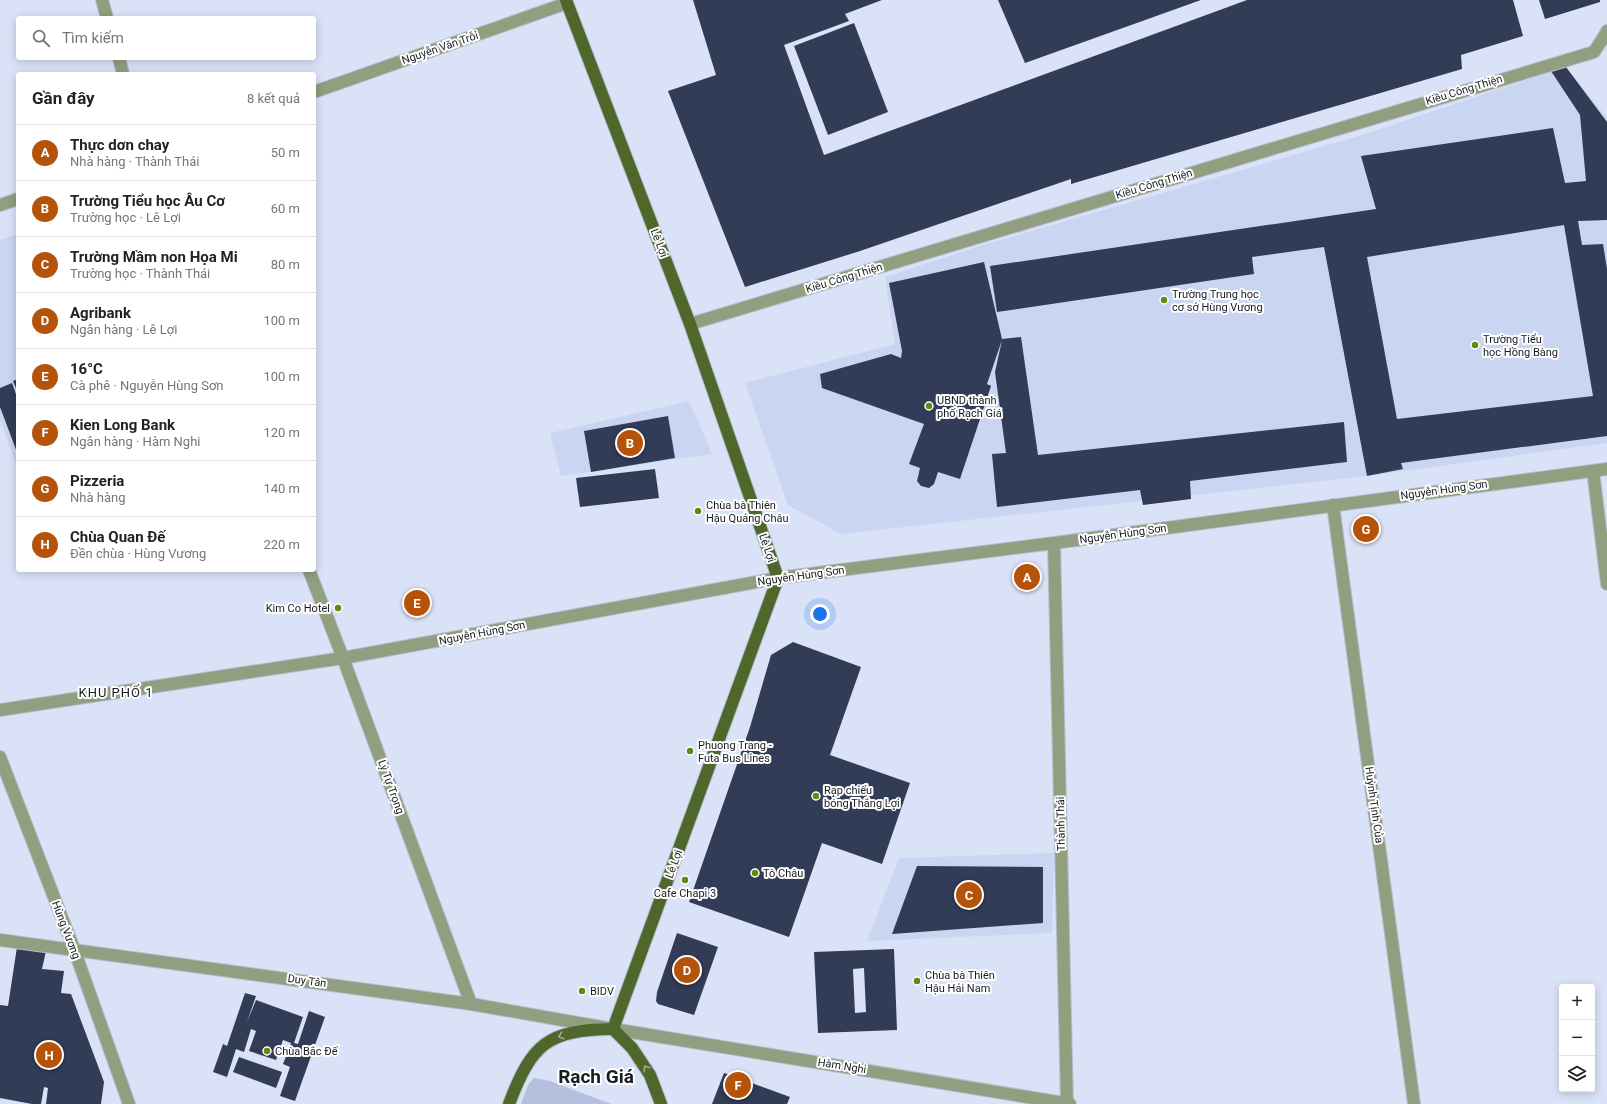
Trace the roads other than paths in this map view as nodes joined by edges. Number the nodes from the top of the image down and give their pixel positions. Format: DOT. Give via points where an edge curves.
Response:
graph roads {
  1 [pos="102,0"];
  2 [pos="566,2"];
  3 [pos="106,16"];
  4 [pos="1606,34"];
  5 [pos="120,60"];
  6 [pos="123,72"];
  7 [pos="316,91"];
  8 [pos="16,200"];
  9 [pos="0,205"];
  10 [pos="690,324"];
  11 [pos="1607,469"];
  12 [pos="1593,470"];
  13 [pos="1334,505"];
  14 [pos="1054,543"];
  15 [pos="310,572"];
  16 [pos="778,578"];
  17 [pos="1607,584"];
  18 [pos="343,658"];
  19 [pos="0,710"];
  20 [pos="0,757"];
  21 [pos="0,940"];
  22 [pos="74,949"];
  23 [pos="471,1004"];
  24 [pos="613,1029"];
  25 [pos="128,1104"];
  26 [pos="508,1104"];
  27 [pos="661,1104"];
  28 [pos="1068,1104"];
  29 [pos="1414,1104"];
  1 -- 3 [label="street"];
  2 -- 7 [label="street, Nguyễn Văn Trỗi"];
  2 -- 10 [label="main road, Lê Lợi"];
  4 -- 10 [label="street, Kiều Công Thiện" via="1594,52"];
  5 -- 6 [label="street"];
  8 -- 9 [label="street"];
  10 -- 16 [label="main road, Lê Lợi"];
  11 -- 12 [label="street, Nguyễn Hùng Sơn"];
  12 -- 13 [label="street, Nguyễn Hùng Sơn"];
  12 -- 17 [label="street"];
  13 -- 14 [label="street, Nguyễn Hùng Sơn"];
  13 -- 29 [label="street, Huỳnh Tịnh Của"];
  14 -- 16 [label="street, Nguyễn Hùng Sơn"];
  14 -- 28 [label="street, Thành Thái"];
  15 -- 18 [label="street, Lý Tự Trọng"];
  16 -- 18 [label="street, Nguyễn Hùng Sơn"];
  16 -- 24 [label="main road, Lê Lợi"];
  18 -- 19 [label="street, Nguyễn Hùng Sơn"];
  18 -- 23 [label="street, Lý Tự Trọng"];
  20 -- 22 [label="street, Hùng Vương"];
  21 -- 22 [label="street, Duy Tân"];
  22 -- 23 [label="street, Duy Tân"];
  22 -- 25 [label="street, Hùng Vương"];
  23 -- 24 [label="street, Duy Tân"];
  24 -- 26 [label="main road, one-way" via="560,1035 545,1043 530,1058"];
  27 -- 24 [label="main road, one-way" via="650,1074 632,1048"];
  24 -- 28 [label="street, Hàm Nghi"];
}
